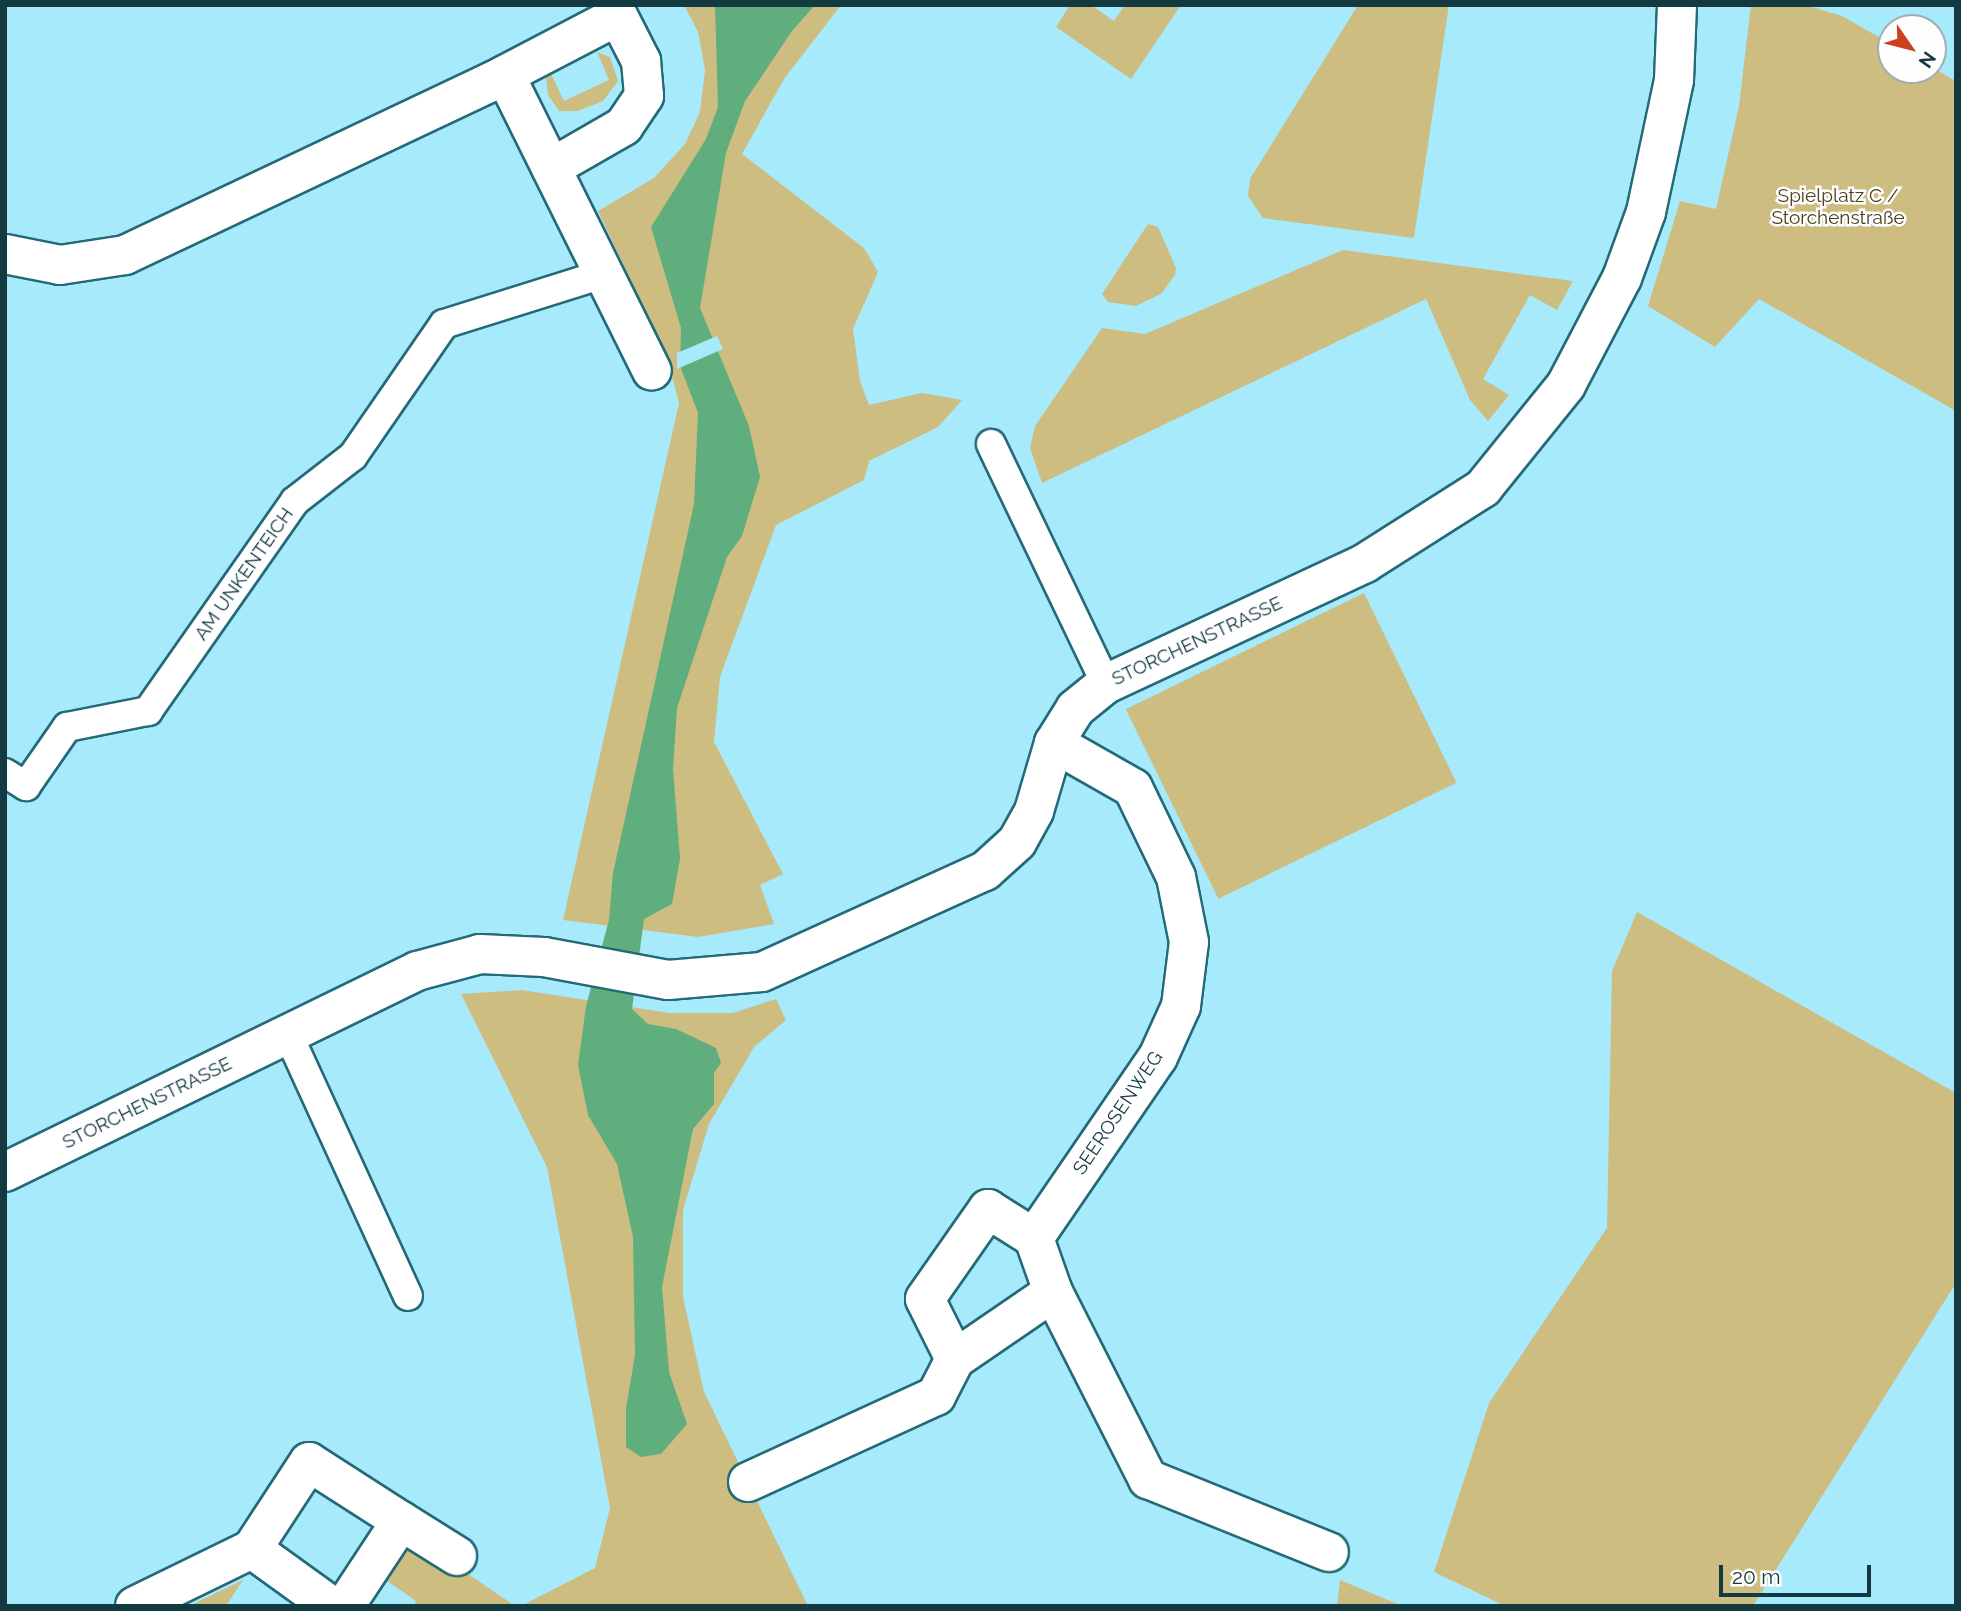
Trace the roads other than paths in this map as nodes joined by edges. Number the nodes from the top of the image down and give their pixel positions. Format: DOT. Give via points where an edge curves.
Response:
graph roads {
  1 [pos="1676,5"];
  2 [pos="505,75"];
  3 [pos="551,168"];
  4 [pos="5,254"];
  5 [pos="604,274"];
  6 [pos="652,371"];
  7 [pos="992,444"];
  8 [pos="1105,684"];
  9 [pos="1054,743"];
  10 [pos="16,780"];
  11 [pos="288,1034"];
  12 [pos="5,1172"];
  13 [pos="1034,1238"];
  14 [pos="1053,1292"];
  15 [pos="408,1296"];
  16 [pos="956,1359"];
  17 [pos="748,1482"];
  18 [pos="401,1521"];
  19 [pos="252,1549"];
  20 [pos="1329,1552"];
  21 [pos="457,1556"];
  22 [pos="135,1606"];
  23 [pos="331,1606"];
  24 [pos="345,1606"];
  1 -- 8 [label="street, STORCHENSTRASSE" via="1674,80 1646,212 1622,278 1566,384 1483,488 1365,563"];
  2 -- 3 [label="street"];
  2 -- 3 [label="street" via="618,16 642,61 644,96 624,127"];
  2 -- 4 [label="street" via="125,255 60,265"];
  3 -- 5 [label="street"];
  5 -- 6 [label="street"];
  5 -- 10 [label="lane, AM UNKENTEICH" via="444,324 353,456 295,501 148,711 67,727"];
  7 -- 8 [label="lane"];
  8 -- 9 [label="street, STORCHENSTRASSE" via="1075,709"];
  9 -- 11 [label="street, STORCHENSTRASSE" via="1034,811 1017,842 985,872 762,972 668,980 565,961 480,954 417,971"];
  9 -- 13 [label="street, SEEROSENWEG" via="1133,788 1176,877 1189,942 1181,1006 1158,1057"];
  11 -- 12 [label="street, STORCHENSTRASSE"];
  11 -- 15 [label="lane"];
  13 -- 14 [label="street"];
  13 -- 16 [label="street" via="988,1209 925,1299"];
  14 -- 16 [label="street"];
  14 -- 20 [label="street" via="1147,1479"];
  16 -- 17 [label="street" via="936,1396"];
  18 -- 19 [label="street" via="309,1462"];
  18 -- 21 [label="street"];
  18 -- 24 [label="street"];
  19 -- 22 [label="street"];
  19 -- 23 [label="street"];
}
